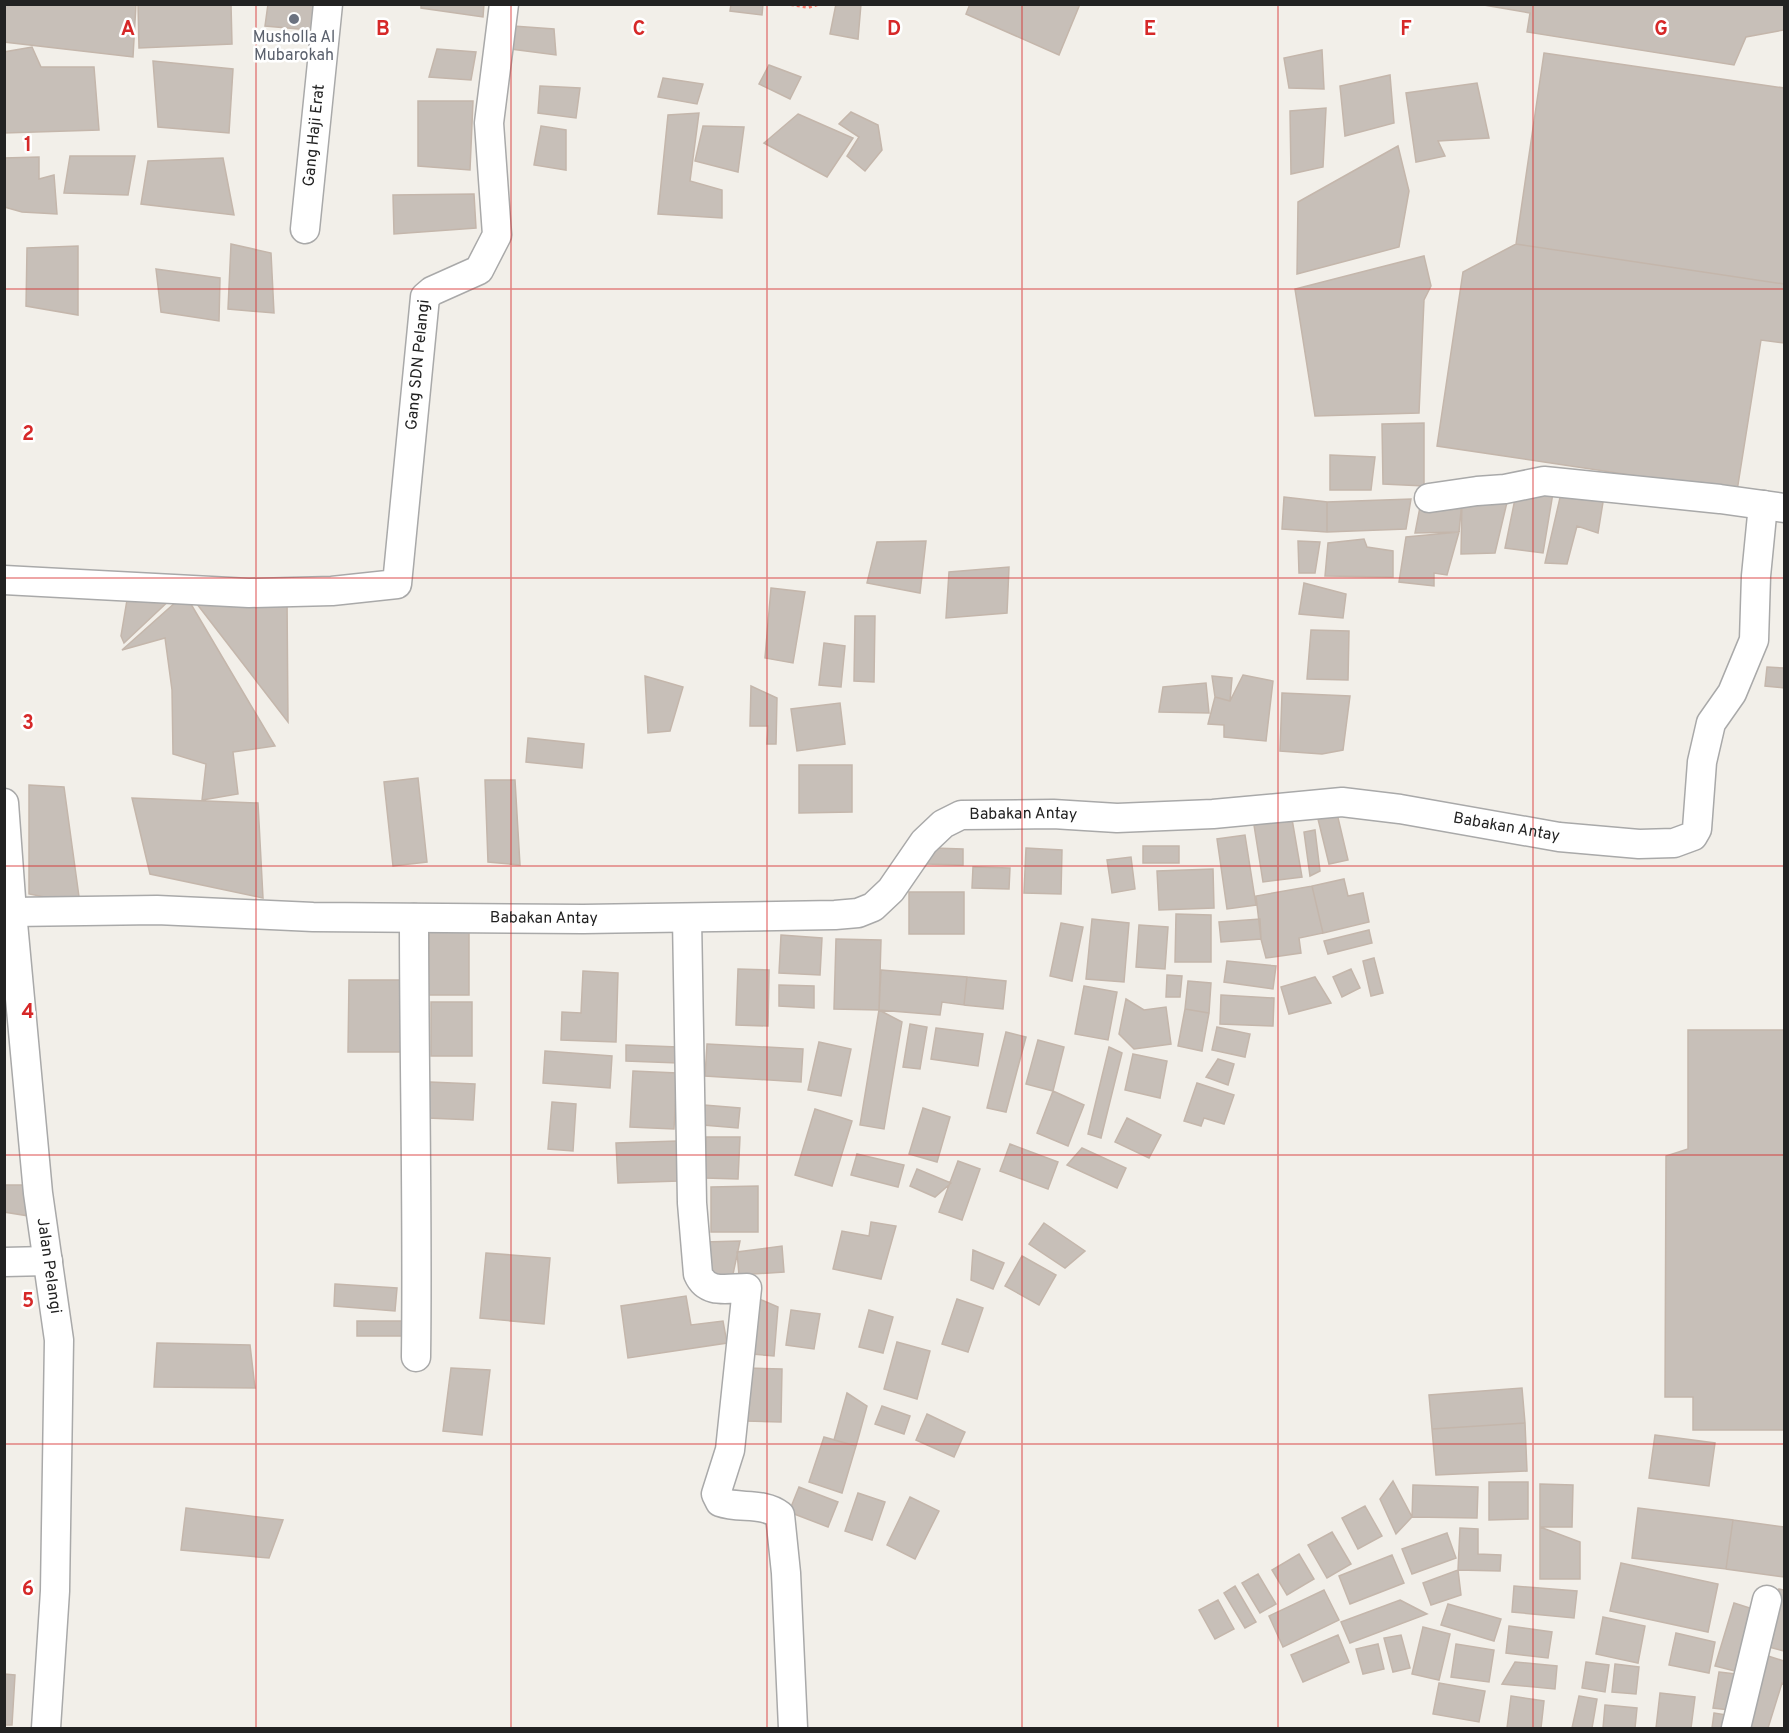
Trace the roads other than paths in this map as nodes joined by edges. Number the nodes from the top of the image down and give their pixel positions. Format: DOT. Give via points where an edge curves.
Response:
graph roads {
  1 [pos="328,4"];
  2 [pos="504,4"];
  3 [pos="305,230"];
  4 [pos="1428,498"];
  5 [pos="1774,506"];
  6 [pos="4,580"];
  7 [pos="4,803"];
  8 [pos="12,912"];
  9 [pos="414,918"];
  10 [pos="687,918"];
  11 [pos="48,1261"];
  12 [pos="4,1262"];
  13 [pos="416,1357"];
  14 [pos="1767,1600"];
  15 [pos="46,1728"];
  16 [pos="793,1728"];
  17 [pos="1736,1728"];
  1 -- 3 [label="street, Gang Haji Erat"];
  2 -- 6 [label="street, Gang SDN Pelangi" via="489,123 497,235 479,270 425,297 397,584 332,591 249,593"];
  4 -- 5 [label="street" via="1544,481"];
  5 -- 10 [label="street, Babakan Antay" via="1756,576 1754,640 1732,693 1711,723 1693,836 1657,845 1559,837 1342,802 1117,818 961,815 942,824 924,842 891,890 873,908 825,916"];
  7 -- 8 [label="street, Jalan Pelangi"];
  8 -- 9 [label="street, Babakan Antay" via="157,910"];
  8 -- 11 [label="street, Jalan Pelangi"];
  9 -- 10 [label="street, Babakan Antay"];
  9 -- 13 [label="street"];
  10 -- 16 [label="street" via="692,1203 698,1274 711,1288 747,1288 730,1450 716,1494 720,1502 769,1508 780,1515"];
  11 -- 12 [label="street"];
  11 -- 15 [label="street, Jalan Pelangi" via="59,1340 55,1591"];
  14 -- 17 [label="street"];
}
